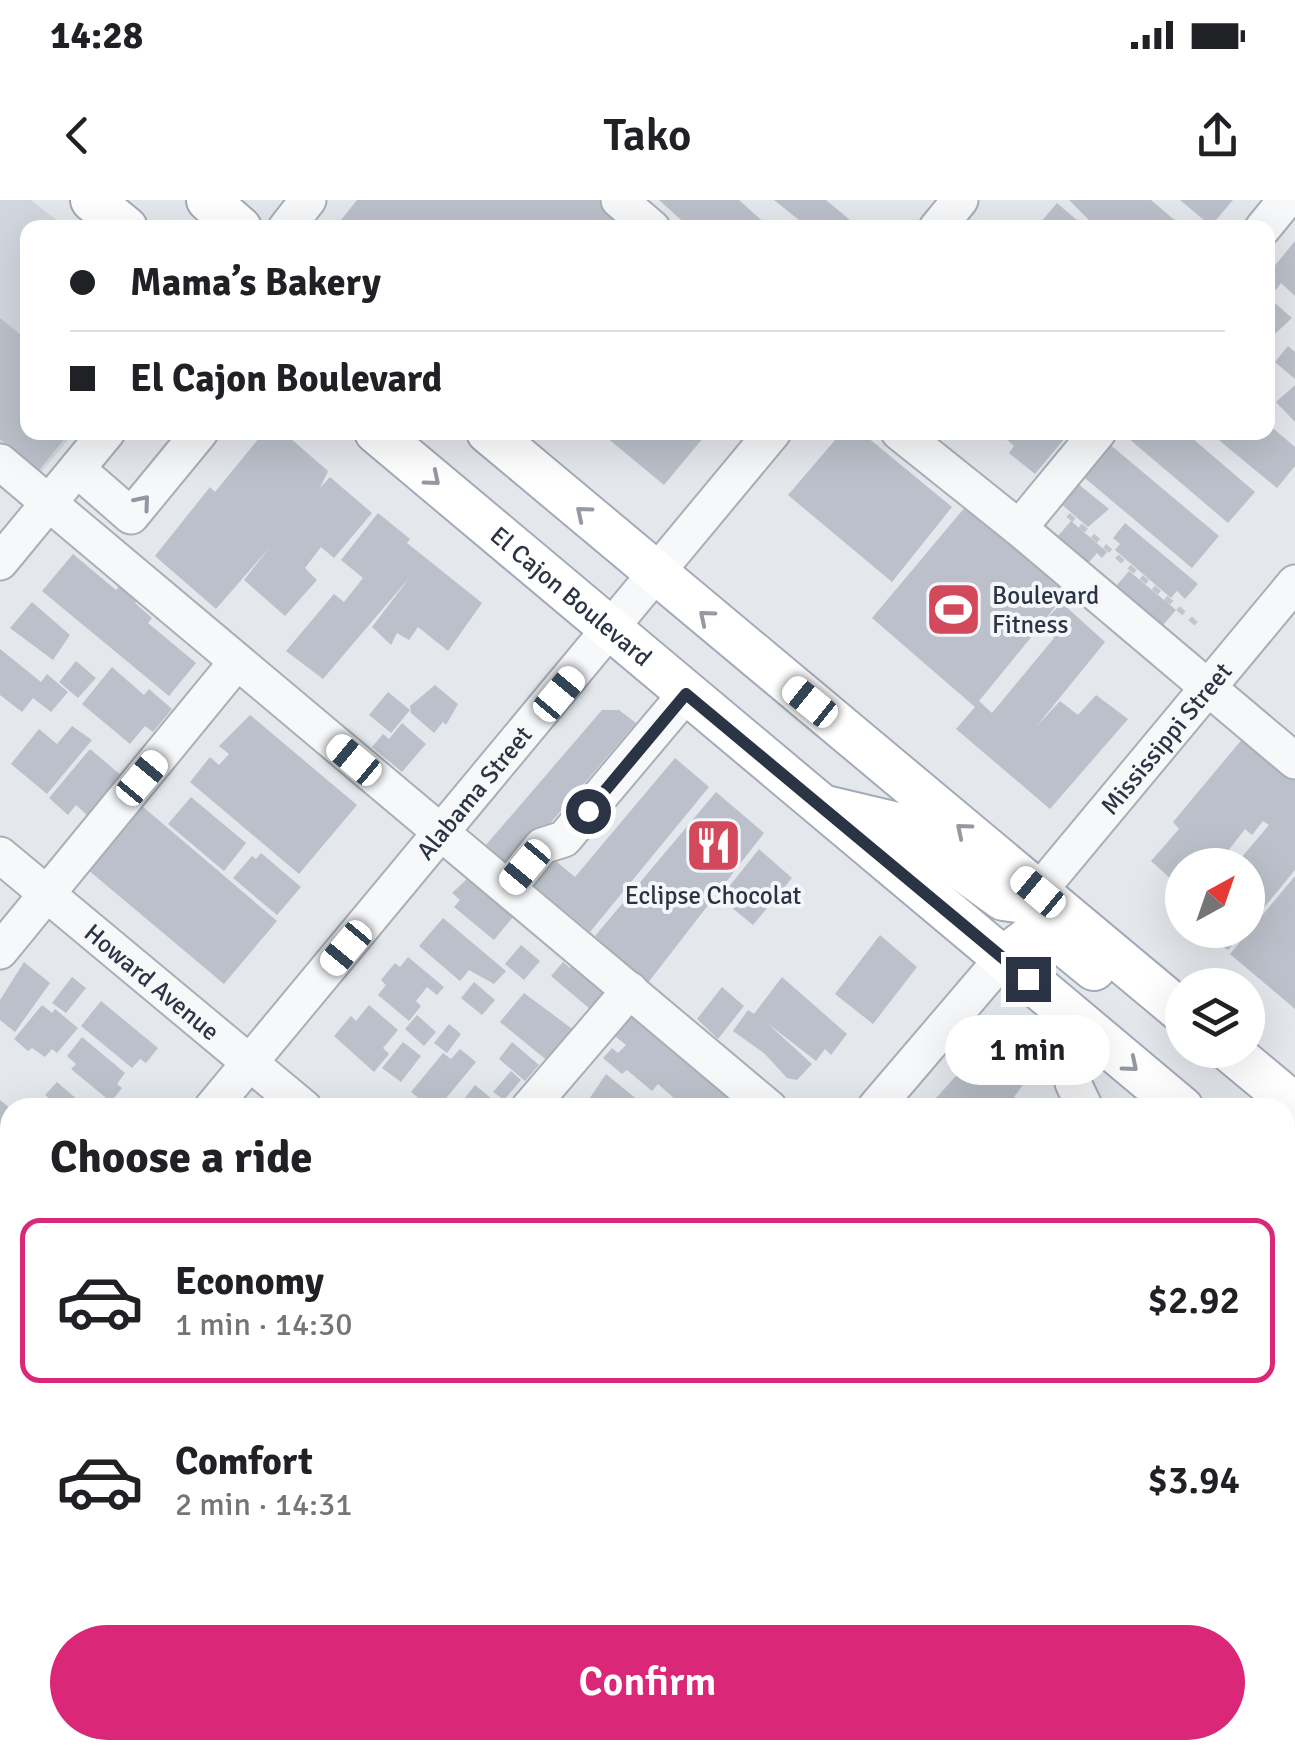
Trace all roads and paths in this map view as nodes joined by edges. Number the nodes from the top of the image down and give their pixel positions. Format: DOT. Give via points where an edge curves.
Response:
graph roads {
  1 [pos="92,200"];
  2 [pos="208,200"];
  3 [pos="308,200"];
  4 [pos="960,200"];
  5 [pos="1286,200"];
  6 [pos="116,220"];
  7 [pos="231,220"];
  8 [pos="292,220"];
  9 [pos="944,220"];
  10 [pos="1270,220"];
  11 [pos="100,440"];
  12 [pos="194,440"];
  13 [pos="385,440"];
  14 [pos="497,440"];
  15 [pos="766,440"];
  16 [pos="909,440"];
  17 [pos="1092,440"];
  18 [pos="0,462"];
  19 [pos="76,469"];
  20 [pos="1046,497"];
  21 [pos="48,502"];
  22 [pos="1019,528"];
  23 [pos="0,562"];
  24 [pos="657,576"];
  25 [pos="1295,582"];
  26 [pos="1198,626"];
  27 [pos="611,630"];
  28 [pos="236,663"];
  29 [pos="1207,688"];
  30 [pos="686,694"];
  31 [pos="1295,762"];
  32 [pos="817,805"];
  33 [pos="442,833"];
  34 [pos="0,854"];
  35 [pos="508,888"];
  36 [pos="1038,892"];
  37 [pos="47,894"];
  38 [pos="0,950"];
  39 [pos="1002,958"];
  40 [pos="630,990"];
  41 [pos="1165,998"];
  42 [pos="1080,1022"];
  43 [pos="1165,1022"];
  44 [pos="250,1062"];
  45 [pos="1250,1068"];
  46 [pos="220,1098"];
  47 [pos="292,1098"];
  48 [pos="537,1098"];
  49 [pos="757,1098"];
  50 [pos="883,1098"];
  51 [pos="1080,1098"];
  52 [pos="1170,1098"];
  53 [pos="1286,1098"];
  1 -- 6 [label="main road"];
  2 -- 7 [label="main road"];
  3 -- 8 [label="street"];
  4 -- 9 [label="street"];
  5 -- 10 [label="street"];
  11 -- 19 [label="street"];
  19 -- 12 [label="street, one-way" via="132,516"];
  13 -- 27 [label="main road, El Cajon Boulevard, one-way"];
  24 -- 14 [label="main road, one-way"];
  15 -- 24 [label="street, Alabama Street"];
  16 -- 22 [label="street"];
  17 -- 20 [label="street"];
  18 -- 21 [label="street"];
  19 -- 21 [label="street"];
  20 -- 22 [label="street"];
  20 -- 26 [label="path"];
  21 -- 23 [label="street"];
  21 -- 28 [label="street"];
  22 -- 29 [label="street"];
  24 -- 27 [label="street, Alabama Street"];
  36 -- 24 [label="main road, one-way"];
  25 -- 29 [label="street, Mississippi Street"];
  27 -- 30 [label="main road, El Cajon Boulevard"];
  27 -- 33 [label="street, Alabama Street"];
  28 -- 33 [label="street"];
  28 -- 37 [label="street"];
  29 -- 31 [label="street"];
  29 -- 36 [label="street, Mississippi Street"];
  30 -- 32 [label="main road, El Cajon Boulevard"];
  30 -- 35 [label="street" via="564,840 542,846"];
  32 -- 36 [label="main road" via="901,824 1003,899 1024,904"];
  32 -- 39 [label="main road, El Cajon Boulevard"];
  33 -- 35 [label="street"];
  33 -- 44 [label="street, Alabama Street"];
  34 -- 37 [label="street, Howard Avenue"];
  35 -- 40 [label="street"];
  36 -- 41 [label="main road"];
  37 -- 38 [label="street"];
  37 -- 44 [label="street, Howard Avenue"];
  39 -- 42 [label="main road, El Cajon Boulevard"];
  39 -- 43 [label="main road" via="1028,938 1055,937"];
  39 -- 50 [label="street"];
  40 -- 48 [label="street"];
  40 -- 49 [label="street"];
  42 -- 51 [label="street" via="1073,1083"];
  42 -- 52 [label="main road, El Cajon Boulevard, one-way"];
  44 -- 46 [label="street, Alabama Street"];
  44 -- 47 [label="street, Howard Avenue"];
  45 -- 53 [label="main road"];
}
